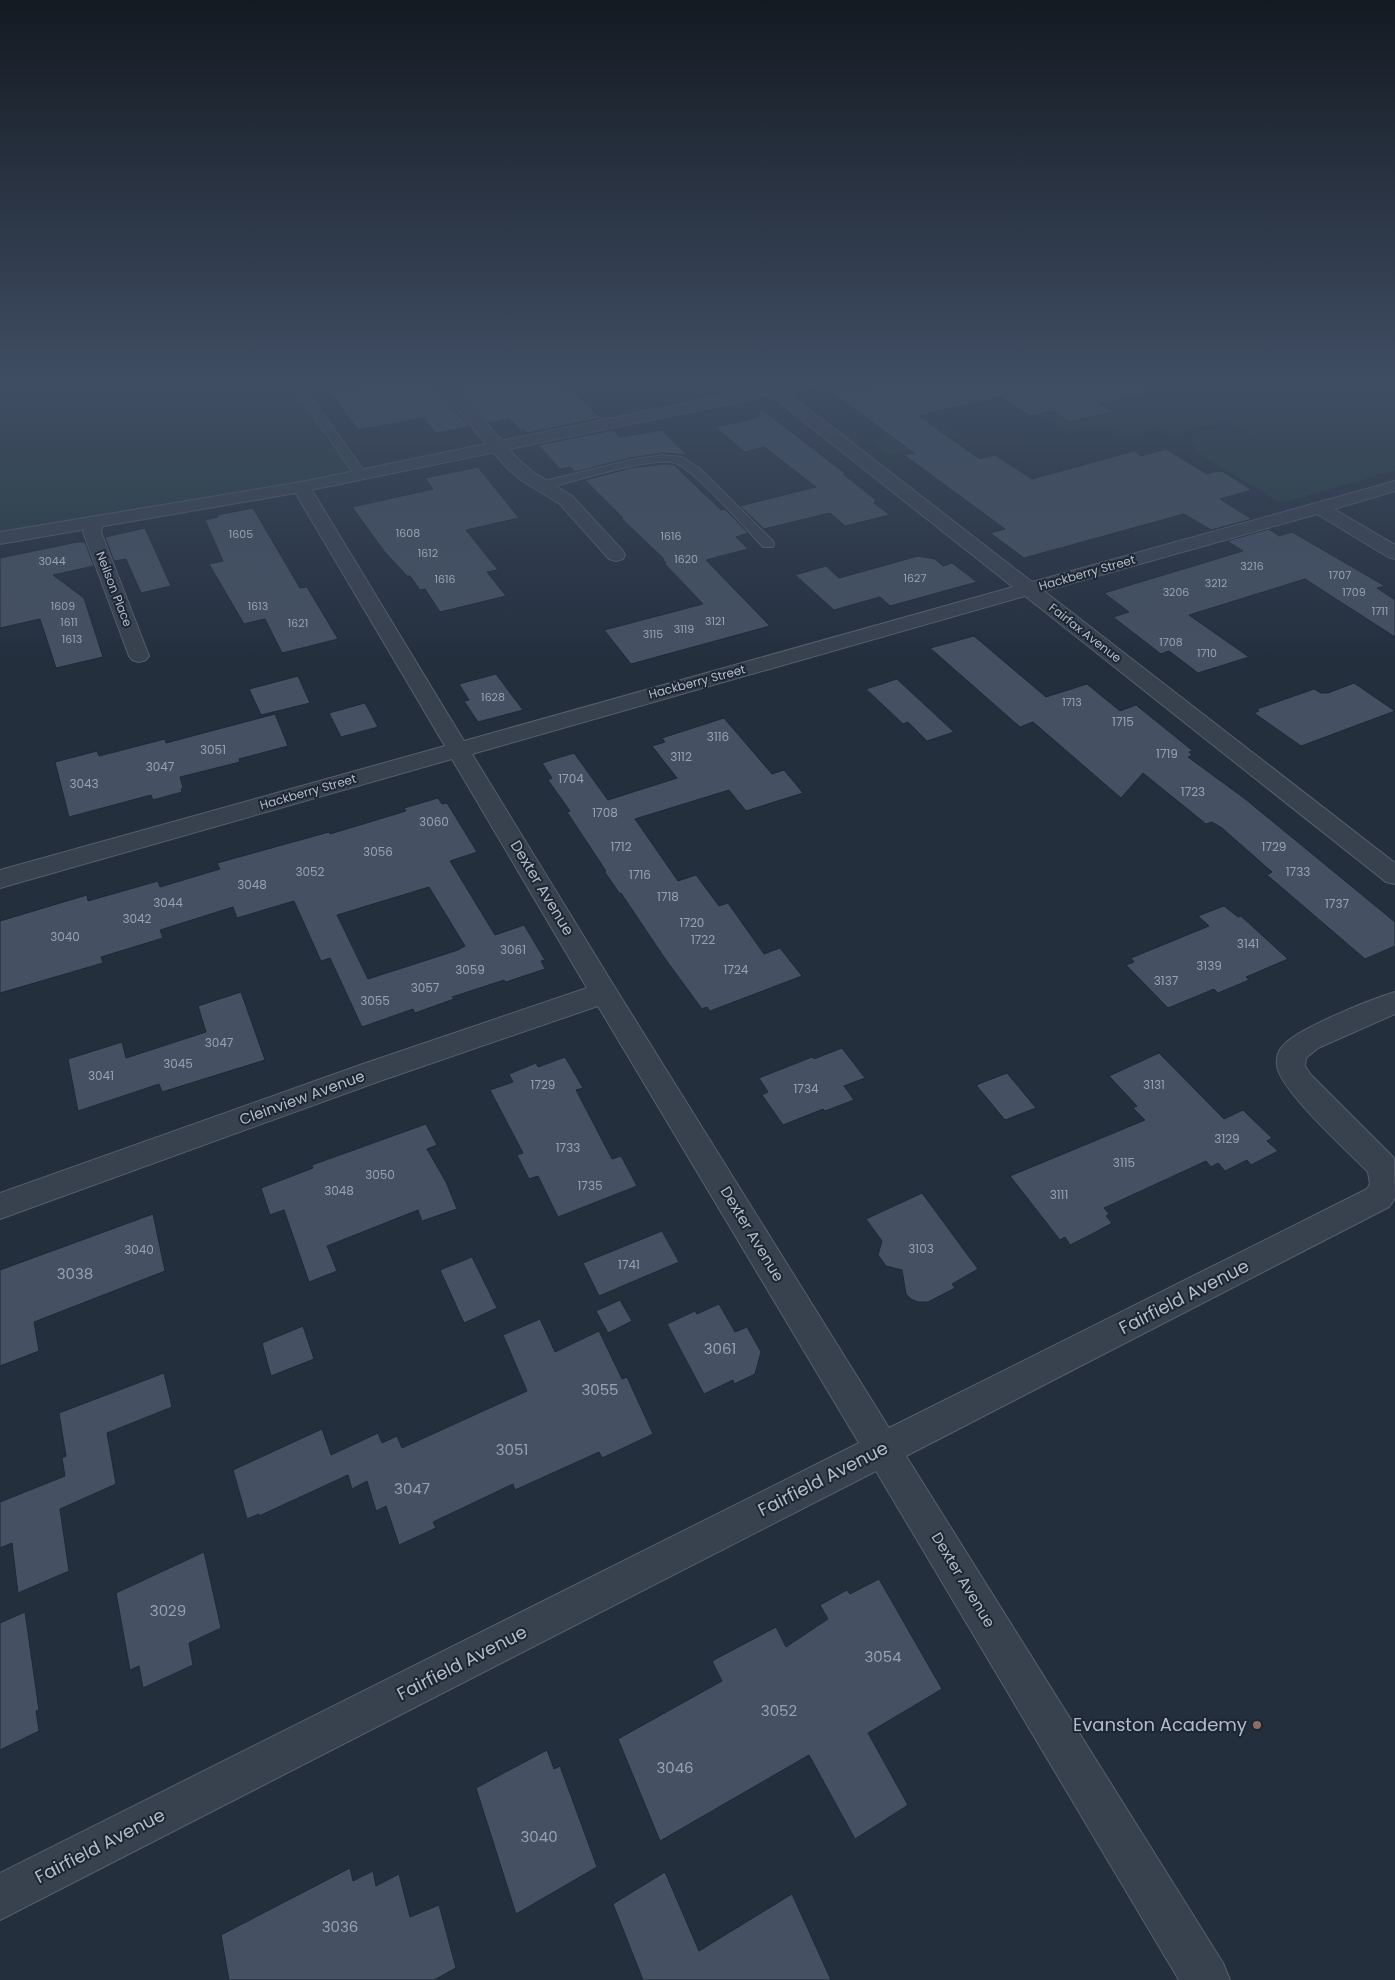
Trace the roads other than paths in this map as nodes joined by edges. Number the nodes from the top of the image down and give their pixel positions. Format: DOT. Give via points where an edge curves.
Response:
graph roads {
  1 [pos="525,474"];
  2 [pos="590,474"];
  3 [pos="699,474"];
  4 [pos="882,474"];
  5 [pos="361,475"];
  6 [pos="545,485"];
  7 [pos="1395,486"];
  8 [pos="301,487"];
  9 [pos="1319,507"];
  10 [pos="94,522"];
  11 [pos="0,538"];
  12 [pos="768,544"];
  13 [pos="1395,553"];
  14 [pos="616,555"];
  15 [pos="1029,589"];
  16 [pos="139,656"];
  17 [pos="457,749"];
  18 [pos="1395,876"];
  19 [pos="0,879"];
  20 [pos="604,993"];
  21 [pos="1395,1002"];
  22 [pos="0,1206"];
  23 [pos="883,1448"];
  24 [pos="0,1898"];
  25 [pos="1206,1980"];
  1 -- 6 [label="street"];
  2 -- 6 [label="lane"];
  3 -- 12 [label="lane"];
  4 -- 15 [label="street, Fairfax Avenue"];
  5 -- 8 [label="street"];
  6 -- 14 [label="street" via="566,500"];
  7 -- 9 [label="street, Hackberry Street"];
  8 -- 10 [label="street"];
  8 -- 17 [label="street, Dexter Avenue"];
  9 -- 13 [label="street"];
  9 -- 15 [label="street, Hackberry Street"];
  10 -- 11 [label="street"];
  10 -- 16 [label="street, Neilson Place" via="92,532"];
  15 -- 17 [label="street, Hackberry Street"];
  15 -- 18 [label="street, Fairfax Avenue"];
  17 -- 19 [label="street, Hackberry Street"];
  17 -- 20 [label="street, Dexter Avenue"];
  20 -- 22 [label="street, Cleinview Avenue"];
  20 -- 23 [label="street, Dexter Avenue"];
  21 -- 23 [label="street, Fairfield Avenue" via="1308,1040 1292,1054 1291,1066 1299,1082 1383,1167 1386,1186 1378,1198"];
  23 -- 24 [label="street, Fairfield Avenue"];
  23 -- 25 [label="street, Dexter Avenue"];
}
